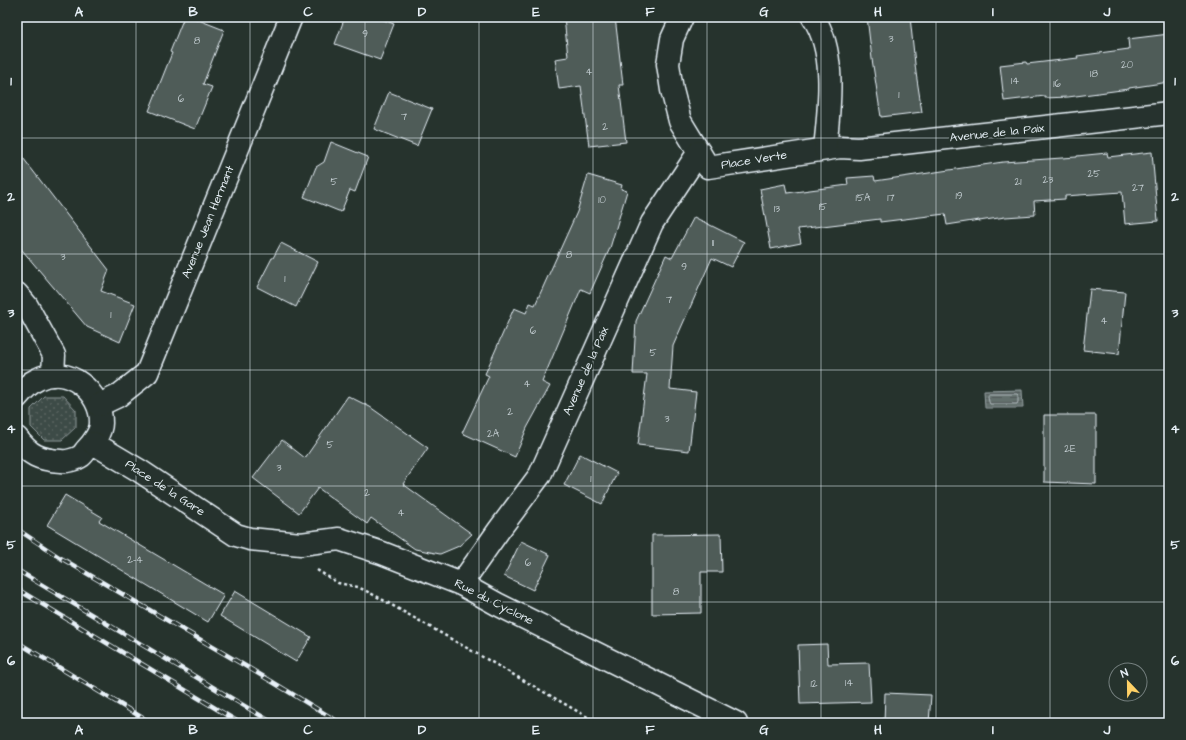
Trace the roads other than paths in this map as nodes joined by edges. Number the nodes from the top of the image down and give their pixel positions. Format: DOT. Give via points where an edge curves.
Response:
graph roads {
  1 [pos="291,17"];
  2 [pos="682,17"];
  3 [pos="812,17"];
  4 [pos="1169,113"];
  5 [pos="825,149"];
  6 [pos="698,152"];
  7 [pos="17,294"];
  8 [pos="54,375"];
  9 [pos="20,386"];
  10 [pos="98,405"];
  11 [pos="17,438"];
  12 [pos="93,443"];
  13 [pos="236,535"];
  14 [pos="461,584"];
  15 [pos="736,723"];
  1 -- 10 [label="street, Avenue Jean Hermant" via="147,373 118,396"];
  2 -- 6 [label="street, Place Verte" via="672,39 668,64 680,121"];
  3 -- 5 [label="street" via="822,36 830,79"];
  4 -- 5 [label="street, Avenue de la Paix" via="859,148"];
  5 -- 6 [label="street, Place Verte" via="708,167"];
  6 -- 14 [label="street, Avenue de la Paix" via="652,223 540,475"];
  7 -- 8 [label="street" via="54,355"];
  8 -- 9 [label="street"];
  8 -- 10 [label="street" via="80,382"];
  10 -- 12 [label="street" via="101,424"];
  11 -- 12 [label="street" via="24,449 43,460 63,462 81,456"];
  12 -- 13 [label="street, Place de la Gare"];
  13 -- 14 [label="street, Rue du Cyclone" via="250,539 301,544 339,540 382,553"];
  14 -- 15 [label="street, Rue du Cyclone"];
}
